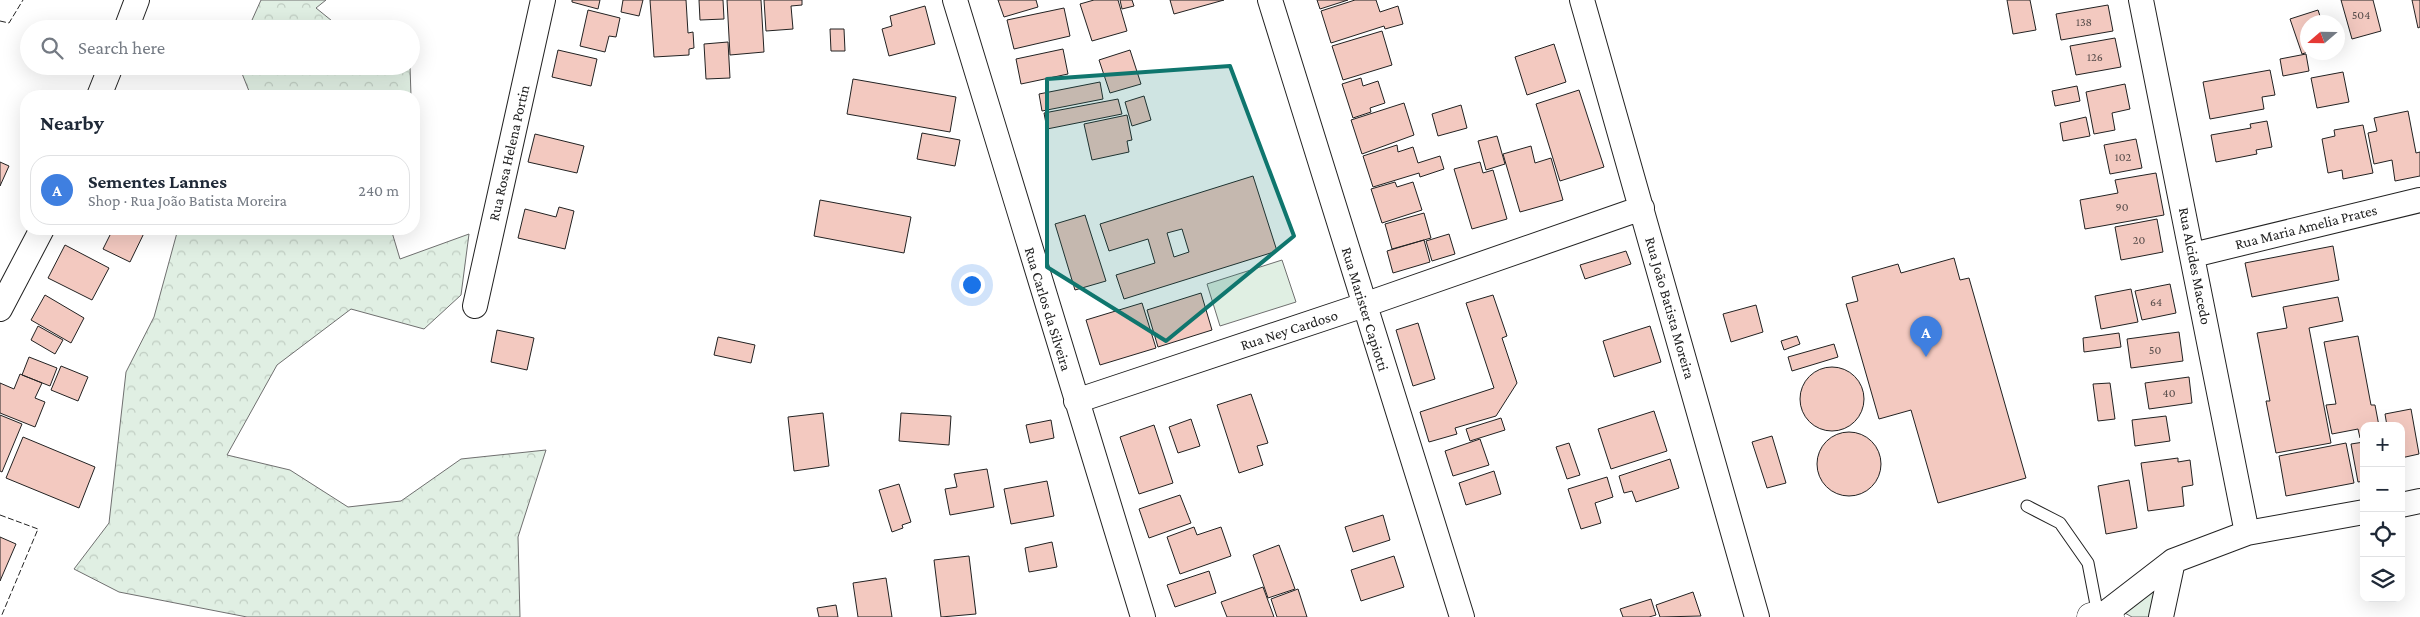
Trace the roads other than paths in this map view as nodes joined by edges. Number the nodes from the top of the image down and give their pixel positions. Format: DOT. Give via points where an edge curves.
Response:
graph roads {
  1 [pos="137,0"];
  2 [pos="543,0"];
  3 [pos="955,0"];
  4 [pos="1270,0"];
  5 [pos="1582,0"];
  6 [pos="2141,0"];
  7 [pos="129,20"];
  8 [pos="107,75"];
  9 [pos="101,90"];
  10 [pos="2420,200"];
  11 [pos="1642,208"];
  12 [pos="39,235"];
  13 [pos="2193,255"];
  14 [pos="1364,305"];
  15 [pos="474,306"];
  16 [pos="0,309"];
  17 [pos="1076,401"];
  18 [pos="2420,501"];
  19 [pos="2405,504"];
  20 [pos="2027,506"];
  21 [pos="2360,513"];
  22 [pos="2247,533"];
  23 [pos="2173,561"];
  24 [pos="2100,616"];
  25 [pos="1143,617"];
  26 [pos="1462,617"];
  27 [pos="1757,617"];
  28 [pos="2161,617"];
  1 -- 7 [label="street"];
  2 -- 15 [label="street, Rua Rosa Helena Portin"];
  3 -- 17 [label="street, Rua Carlos da Silveira"];
  4 -- 14 [label="street, Rua Marister Capiotti"];
  5 -- 11 [label="street, Rua João Batista Moreira"];
  6 -- 13 [label="street, Rua Alcides Macedo"];
  8 -- 9 [label="street"];
  10 -- 13 [label="street, Rua Maria Amelia Prates"];
  11 -- 14 [label="street, Rua Ney Cardoso"];
  11 -- 27 [label="street, Rua João Batista Moreira"];
  12 -- 16 [label="street"];
  13 -- 22 [label="street, Rua Alcides Macedo"];
  14 -- 17 [label="street, Rua Ney Cardoso"];
  14 -- 26 [label="street, Rua Marister Capiotti"];
  17 -- 25 [label="street, Rua Carlos da Silveira"];
  18 -- 19 [label="street"];
  20 -- 24 [label="lane" via="2060,523 2088,563"];
  21 -- 22 [label="street"];
  22 -- 23 [label="street"];
  23 -- 24 [label="street"];
  23 -- 28 [label="street"];
}
